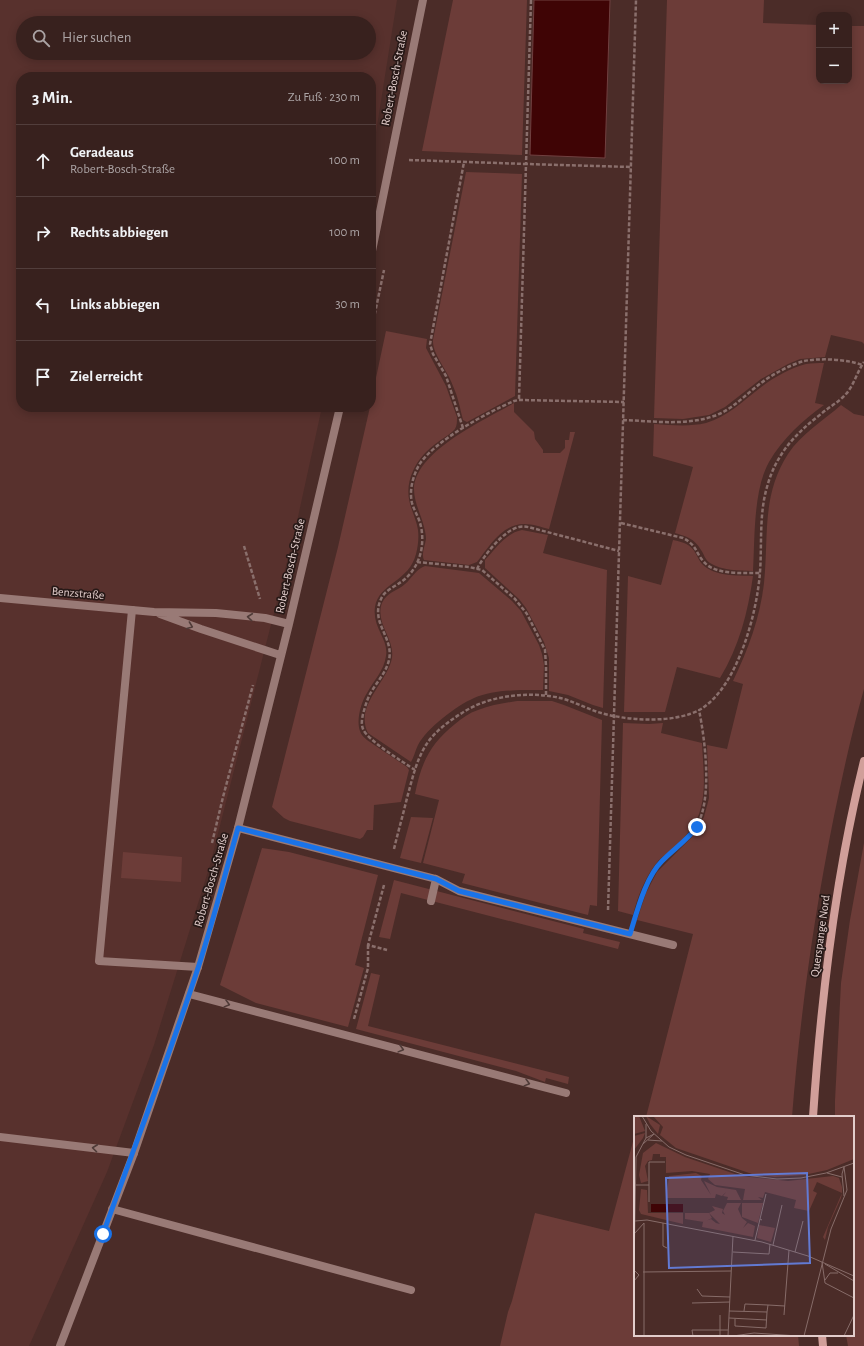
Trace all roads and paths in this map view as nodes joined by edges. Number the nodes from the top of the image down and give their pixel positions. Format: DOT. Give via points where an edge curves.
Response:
graph roads {
  1 [pos="423,0"];
  2 [pos="531,0"];
  3 [pos="636,0"];
  4 [pos="390,160"];
  5 [pos="464,162"];
  6 [pos="526,164"];
  7 [pos="631,167"];
  8 [pos="376,231"];
  9 [pos="864,362"];
  10 [pos="862,365"];
  11 [pos="519,400"];
  12 [pos="624,402"];
  13 [pos="339,412"];
  14 [pos="623,420"];
  15 [pos="463,428"];
  16 [pos="621,523"];
  17 [pos="244,546"];
  18 [pos="620,551"];
  19 [pos="417,562"];
  20 [pos="477,568"];
  21 [pos="760,573"];
  22 [pos="0,598"];
  23 [pos="132,610"];
  24 [pos="154,612"];
  25 [pos="265,618"];
  26 [pos="288,624"];
  27 [pos="280,655"];
  28 [pos="254,682"];
  29 [pos="546,696"];
  30 [pos="699,710"];
  31 [pos="615,717"];
  32 [pos="864,761"];
  33 [pos="415,770"];
  34 [pos="238,828"];
  35 [pos="212,843"];
  36 [pos="389,867"];
  37 [pos="436,879"];
  38 [pos="431,901"];
  39 [pos="607,928"];
  40 [pos="630,934"];
  41 [pos="673,945"];
  42 [pos="368,946"];
  43 [pos="387,950"];
  44 [pos="198,967"];
  45 [pos="189,994"];
  46 [pos="350,1036"];
  47 [pos="566,1093"];
  48 [pos="813,1116"];
  49 [pos="0,1137"];
  50 [pos="134,1153"];
  51 [pos="112,1209"];
  52 [pos="411,1290"];
  53 [pos="822,1336"];
  54 [pos="60,1346"];
  55 [pos="823,1346"];
  1 -- 4 [label="street, Robert-Bosch-Straße"];
  2 -- 6 [label="path"];
  3 -- 7 [label="path"];
  4 -- 5 [label="path"];
  4 -- 8 [label="street, Robert-Bosch-Straße"];
  5 -- 6 [label="path"];
  5 -- 15 [label="path" via="430,344 446,376"];
  6 -- 7 [label="path"];
  6 -- 11 [label="path"];
  7 -- 12 [label="path"];
  9 -- 10 [label="path"];
  10 -- 14 [label="path" via="844,360 800,363 775,374 728,410 693,422"];
  10 -- 21 [label="path" via="846,394 795,436 785,448 771,474 763,510"];
  11 -- 12 [label="path"];
  11 -- 15 [label="path"];
  12 -- 14 [label="path"];
  13 -- 26 [label="street, Robert-Bosch-Straße"];
  14 -- 16 [label="path"];
  15 -- 19 [label="path" via="426,457 414,475 412,499 422,533"];
  16 -- 18 [label="path"];
  16 -- 21 [label="path" via="687,540 711,567 727,572"];
  17 -- 25 [label="path"];
  18 -- 20 [label="path" via="532,528 519,527 507,532"];
  18 -- 31 [label="path"];
  19 -- 20 [label="path"];
  19 -- 33 [label="path" via="403,581 386,592 377,608 390,651 389,661 370,694 362,720 362,727 368,737"];
  20 -- 29 [label="path" via="488,574 527,614 545,650"];
  21 -- 30 [label="path" via="750,626 734,668 719,692"];
  22 -- 23 [label="street, Benzstraße"];
  23 -- 24 [label="street, Benzstraße"];
  23 -- 44 [label="street" via="99,961"];
  25 -- 24 [label="street, Benzstraße, one-way" via="216,613"];
  24 -- 27 [label="street, Benzstraße, one-way"];
  25 -- 26 [label="street, Benzstraße"];
  26 -- 27 [label="street, Robert-Bosch-Straße"];
  27 -- 34 [label="street, Robert-Bosch-Straße"];
  28 -- 35 [label="path"];
  29 -- 31 [label="path" via="561,698"];
  29 -- 33 [label="path" via="504,697 471,707 439,730 427,743"];
  30 -- 31 [label="path" via="664,719"];
  30 -- 40 [label="path" via="705,744 705,803 702,816 689,838 661,862 652,875 639,904"];
  31 -- 39 [label="path"];
  32 -- 48 [label="main road, Querspange Nord" via="844,855 830,951 817,1057"];
  33 -- 36 [label="path"];
  34 -- 36 [label="street"];
  34 -- 44 [label="street, Robert-Bosch-Straße"];
  36 -- 37 [label="street"];
  36 -- 42 [label="path"];
  37 -- 38 [label="street"];
  37 -- 39 [label="street" via="459,891"];
  39 -- 40 [label="street"];
  40 -- 41 [label="street"];
  42 -- 43 [label="path"];
  42 -- 46 [label="path" via="368,968"];
  44 -- 45 [label="street, Robert-Bosch-Straße"];
  45 -- 46 [label="street, one-way"];
  45 -- 50 [label="street, Robert-Bosch-Straße"];
  46 -- 47 [label="street, one-way"];
  50 -- 49 [label="street, one-way"];
  50 -- 51 [label="street, Robert-Bosch-Straße"];
  51 -- 52 [label="street"];
  51 -- 54 [label="street, Robert-Bosch-Straße"];
  53 -- 55 [label="main road"];
}
